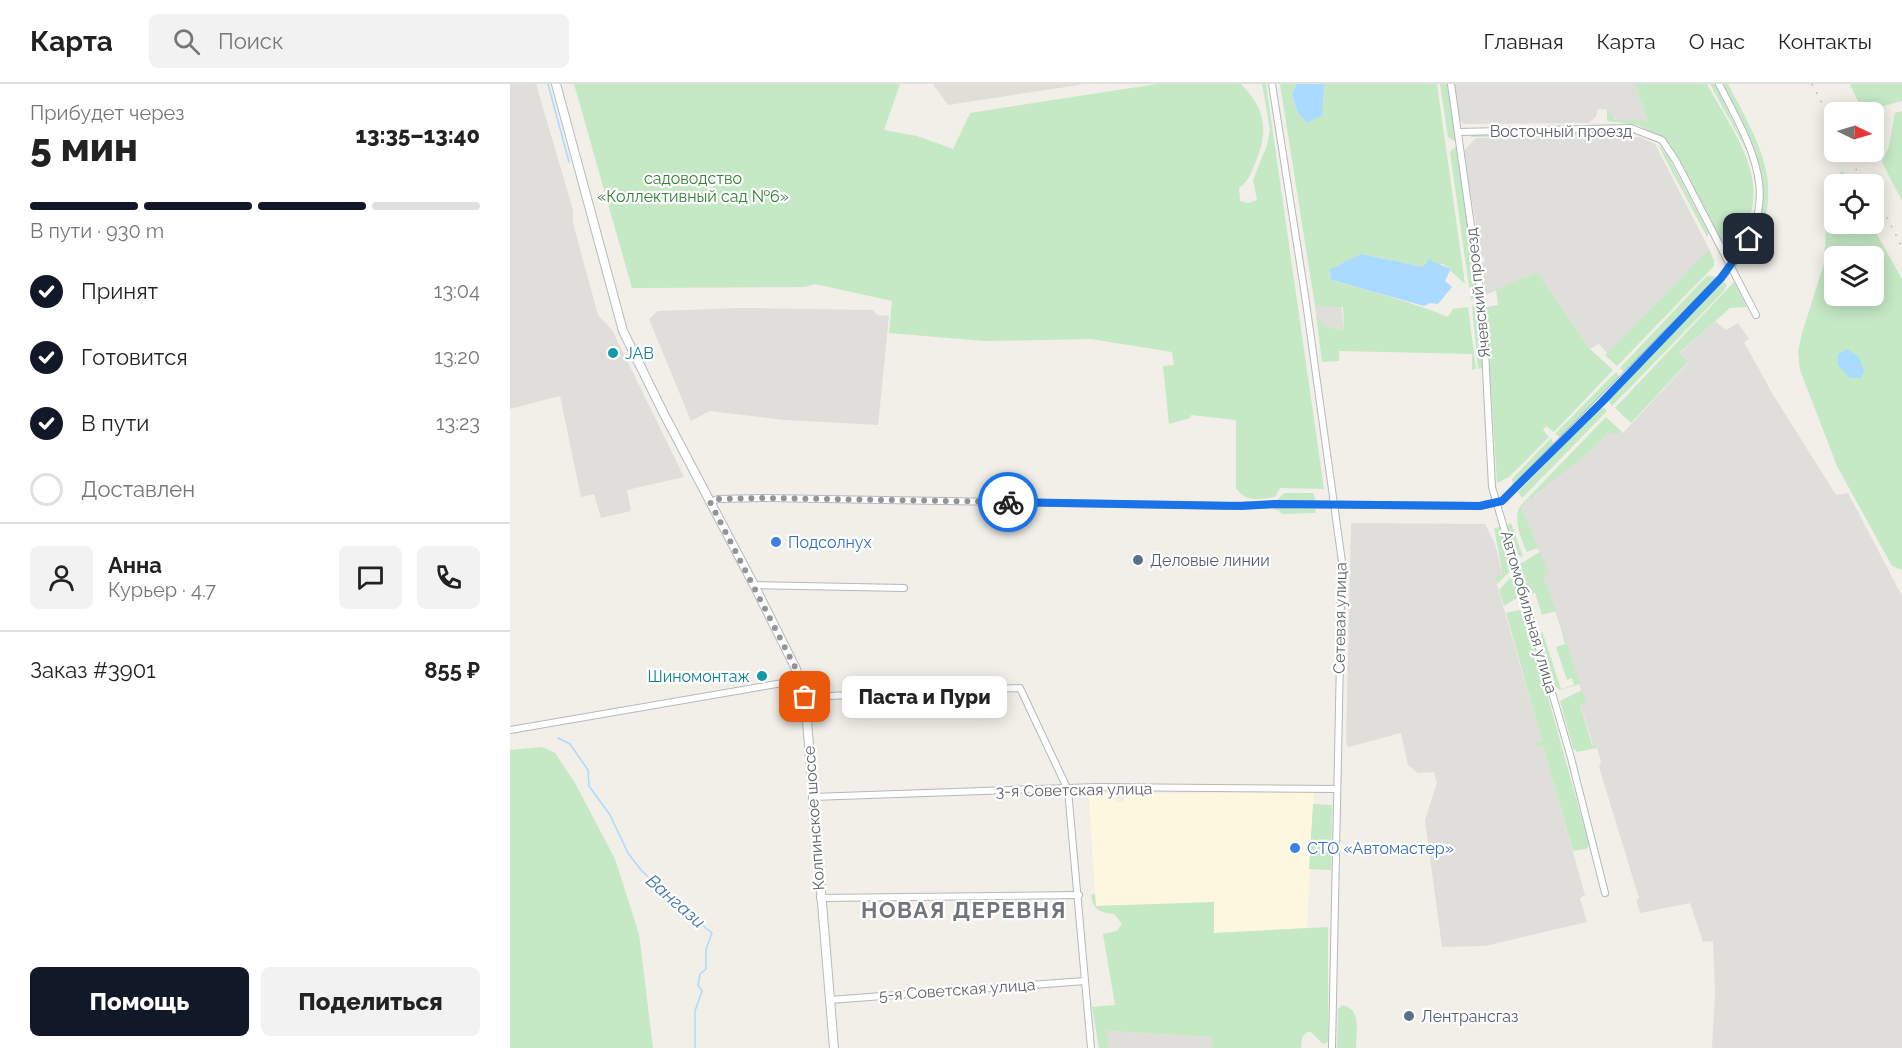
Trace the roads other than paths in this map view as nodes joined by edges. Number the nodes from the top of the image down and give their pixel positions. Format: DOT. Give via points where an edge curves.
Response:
graph roads {
  1 [pos="556,84"];
  2 [pos="1272,84"];
  3 [pos="1451,84"];
  4 [pos="1719,84"];
  5 [pos="1458,132"];
  6 [pos="1731,268"];
  7 [pos="1756,315"];
  8 [pos="710,502"];
  9 [pos="1496,502"];
  10 [pos="1334,505"];
  11 [pos="754,585"];
  12 [pos="904,588"];
  13 [pos="800,680"];
  14 [pos="805,697"];
  15 [pos="510,730"];
  16 [pos="1337,789"];
  17 [pos="1068,790"];
  18 [pos="812,796"];
  19 [pos="1605,893"];
  20 [pos="1079,895"];
  21 [pos="820,898"];
  22 [pos="1085,981"];
  23 [pos="830,1000"];
  24 [pos="834,1048"];
  25 [pos="1091,1048"];
  26 [pos="1332,1048"];
  1 -- 8 [label="main road, Колпинское шоссе" via="623,331"];
  2 -- 10 [label="street, Сетевая улица"];
  3 -- 5 [label="street, Ячевский проезд"];
  4 -- 6 [label="street" via="1744,132 1760,188 1756,223"];
  5 -- 6 [label="street, Восточный проезд" via="1631,128 1654,136 1662,140 1676,161"];
  5 -- 9 [label="street, Ячевский проезд" via="1483,311"];
  6 -- 7 [label="street, Восточный проезд"];
  6 -- 9 [label="street" via="1514,491"];
  8 -- 10 [label="street" via="765,498"];
  8 -- 11 [label="main road, Колпинское шоссе"];
  9 -- 10 [label="street" via="1480,506"];
  9 -- 19 [label="street, Автомобильная улица" via="1571,758"];
  10 -- 16 [label="street, Сетевая улица" via="1343,572"];
  11 -- 12 [label="street"];
  11 -- 13 [label="main road, Колпинское шоссе"];
  13 -- 14 [label="main road, Колпинское шоссе"];
  13 -- 15 [label="street"];
  14 -- 17 [label="street" via="1020,688"];
  14 -- 18 [label="main road, Колпинское шоссе"];
  16 -- 17 [label="street, 3-я Советская улица"];
  16 -- 26 [label="street, Сетевая улица"];
  17 -- 18 [label="street, 3-я Советская улица"];
  17 -- 20 [label="street"];
  18 -- 21 [label="main road, Колпинское шоссе"];
  20 -- 21 [label="street"];
  20 -- 22 [label="street"];
  21 -- 23 [label="main road, Колпинское шоссе"];
  22 -- 23 [label="street, 5-я Советская улица"];
  22 -- 25 [label="street"];
  23 -- 24 [label="main road, Колпинское шоссе"];
}
